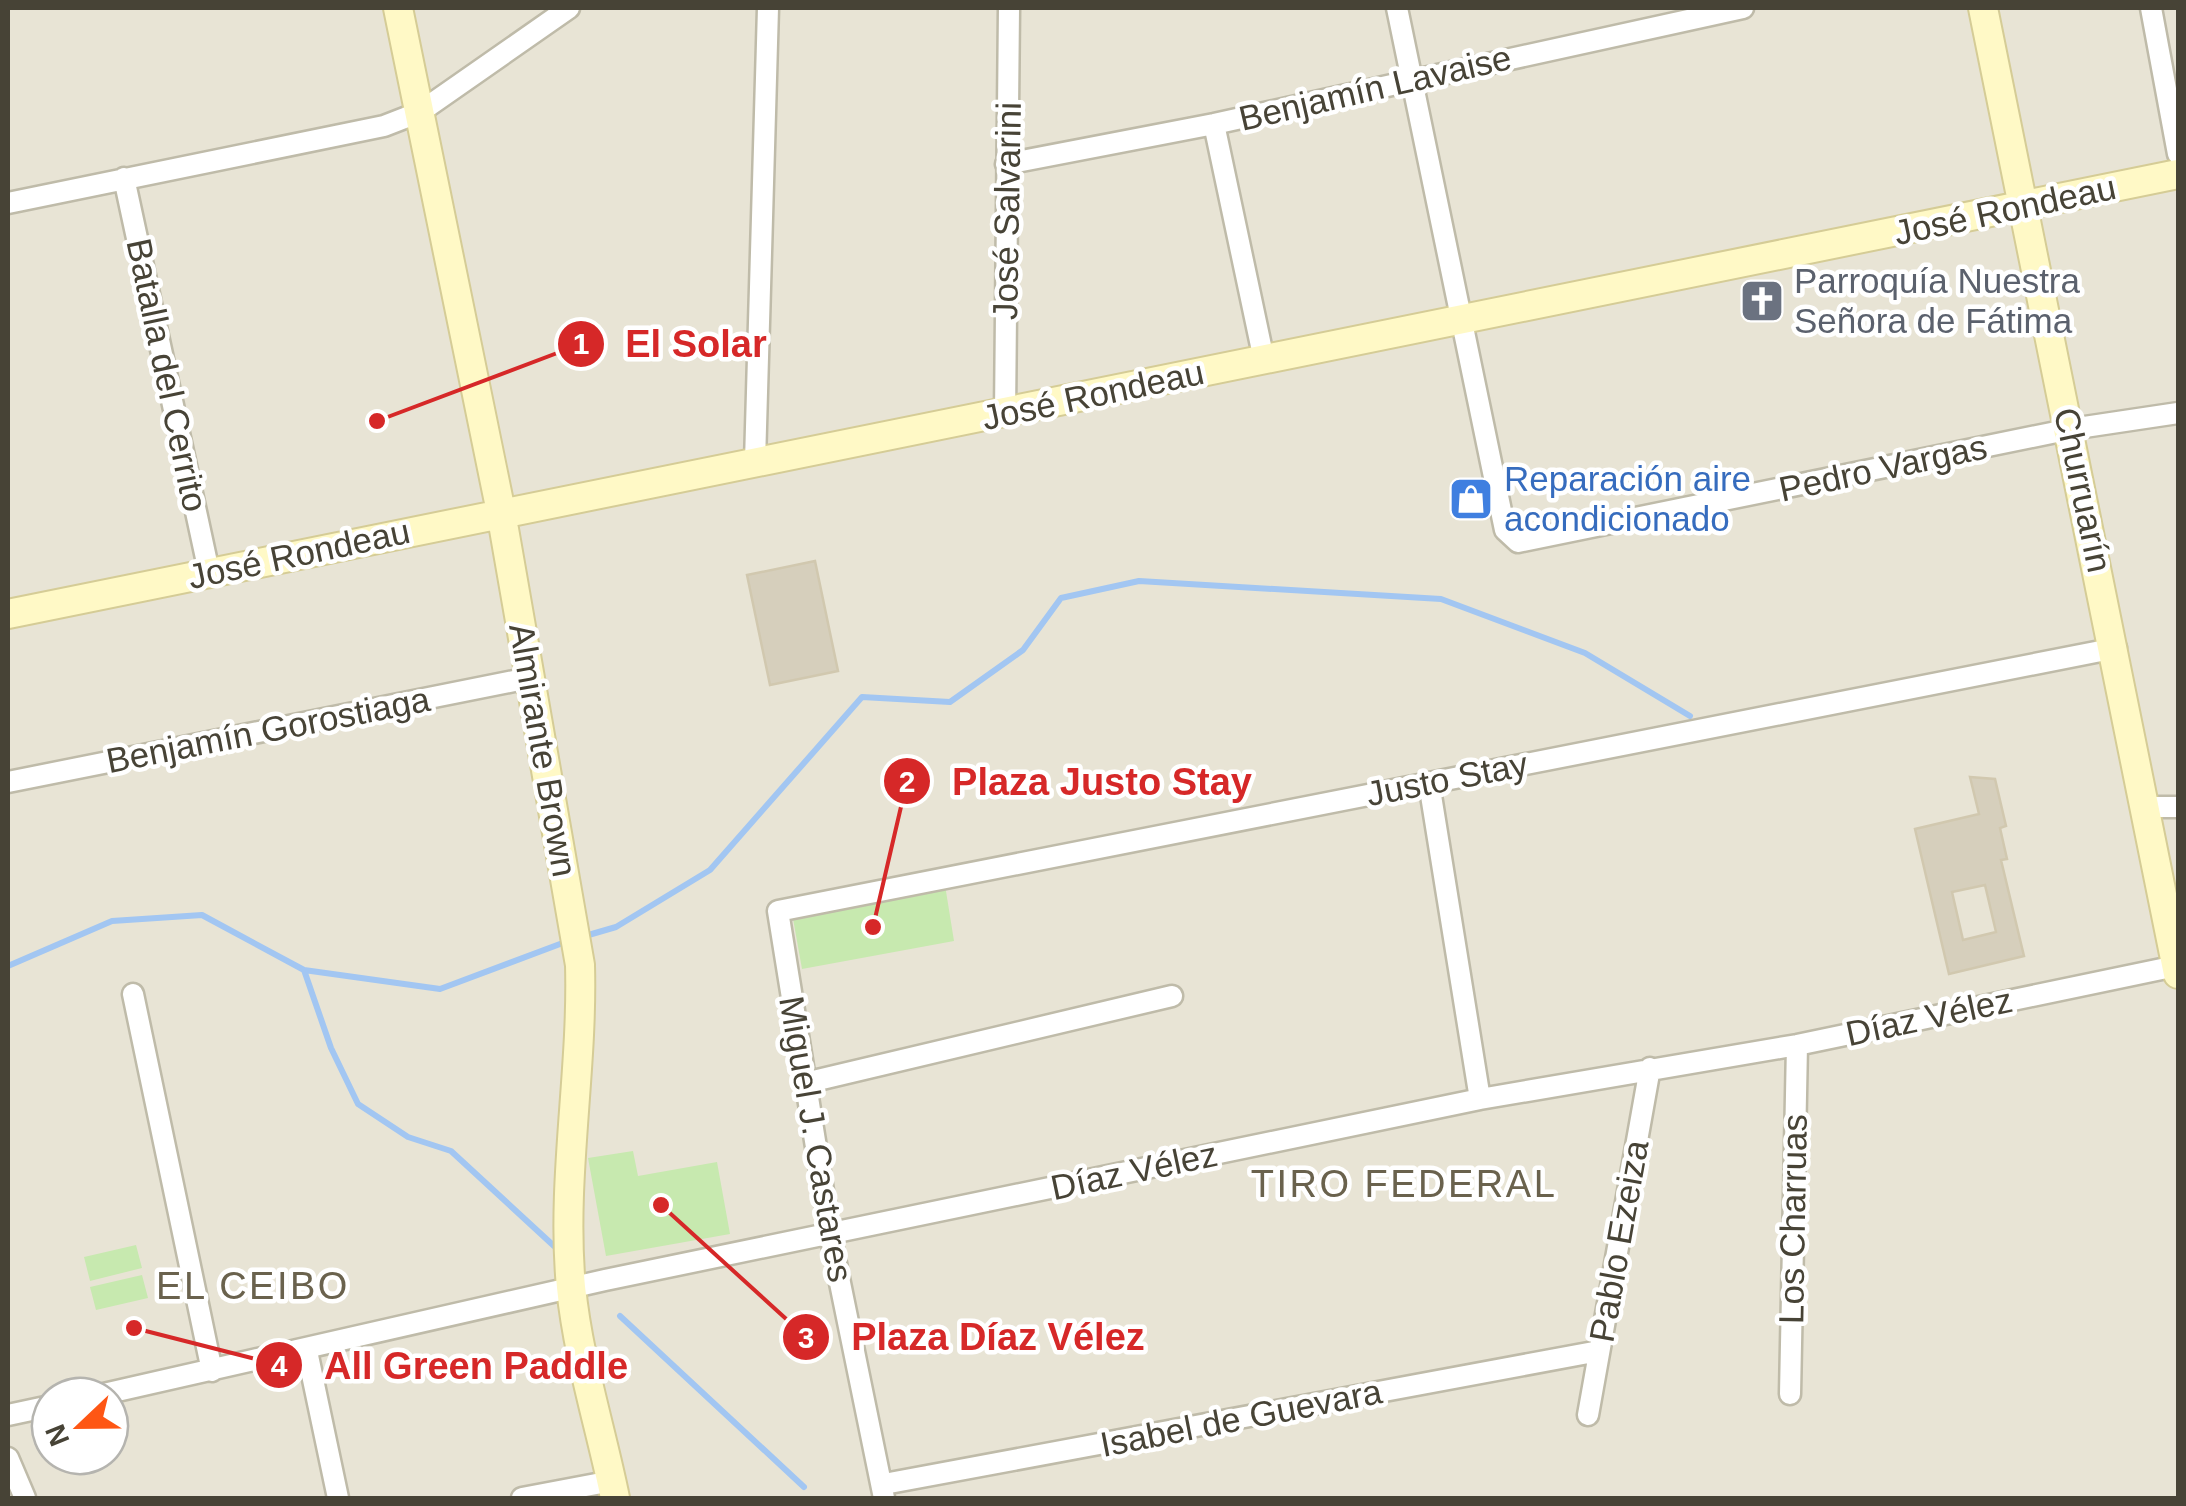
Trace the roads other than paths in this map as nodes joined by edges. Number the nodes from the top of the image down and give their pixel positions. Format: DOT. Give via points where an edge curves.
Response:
graph roads {
  1 [pos="398,8"];
  2 [pos="569,8"];
  3 [pos="768,8"];
  4 [pos="1009,8"];
  5 [pos="1398,8"];
  6 [pos="1743,8"];
  7 [pos="1983,8"];
  8 [pos="2150,8"];
  9 [pos="1412,78"];
  10 [pos="420,112"];
  11 [pos="1214,124"];
  12 [pos="2178,154"];
  13 [pos="1006,164"];
  14 [pos="2178,174"];
  15 [pos="124,178"];
  16 [pos="8,203"];
  17 [pos="2024,207"];
  18 [pos="1462,318"];
  19 [pos="1264,360"];
  20 [pos="2178,412"];
  21 [pos="1005,414"];
  22 [pos="2071,429"];
  23 [pos="755,462"];
  24 [pos="502,512"];
  25 [pos="209,572"];
  26 [pos="8,614"];
  27 [pos="2116,648"];
  28 [pos="530,678"];
  29 [pos="8,782"];
  30 [pos="1429,783"];
  31 [pos="2147,807"];
  32 [pos="2178,807"];
  33 [pos="778,911"];
  34 [pos="2178,970"];
  35 [pos="134,994"];
  36 [pos="1172,996"];
  37 [pos="1796,1044"];
  38 [pos="1650,1068"];
  39 [pos="804,1083"];
  40 [pos="1480,1099"];
  41 [pos="830,1234"];
  42 [pos="572,1290"];
  43 [pos="307,1351"];
  44 [pos="1599,1351"];
  45 [pos="212,1371"];
  46 [pos="130,1389"];
  47 [pos="1790,1394"];
  48 [pos="1588,1415"];
  49 [pos="8,1458"];
  50 [pos="614,1490"];
  51 [pos="884,1491"];
  52 [pos="25,1498"];
  53 [pos="338,1498"];
  54 [pos="522,1498"];
  1 -- 10 [label="main road, Almirante Brown"];
  2 -- 10 [label="street"];
  3 -- 23 [label="street"];
  4 -- 13 [label="street, José Salvarini"];
  5 -- 9 [label="street"];
  6 -- 9 [label="street, Benjamín Lavaise"];
  7 -- 17 [label="main road, Churruarín"];
  8 -- 12 [label="street"];
  9 -- 11 [label="street, Benjamín Lavaise"];
  9 -- 18 [label="street"];
  10 -- 15 [label="street" via="384,126"];
  10 -- 24 [label="main road, Almirante Brown"];
  11 -- 13 [label="street, Benjamín Lavaise"];
  11 -- 19 [label="street"];
  13 -- 21 [label="street, José Salvarini"];
  14 -- 17 [label="main road, José Rondeau"];
  15 -- 16 [label="street"];
  15 -- 25 [label="street, Batalla del Cerrito"];
  17 -- 18 [label="main road, José Rondeau"];
  17 -- 22 [label="main road, Churruarín"];
  18 -- 19 [label="main road, José Rondeau"];
  18 -- 22 [label="street, Pedro Vargas" via="1505,530 1518,542"];
  19 -- 21 [label="main road, José Rondeau"];
  20 -- 22 [label="street, Pedro Vargas"];
  21 -- 23 [label="main road, José Rondeau"];
  22 -- 27 [label="main road, Churruarín"];
  23 -- 24 [label="main road, José Rondeau"];
  24 -- 25 [label="main road, José Rondeau"];
  24 -- 28 [label="main road, Almirante Brown"];
  25 -- 26 [label="main road, José Rondeau"];
  27 -- 30 [label="street, Justo Stay"];
  27 -- 31 [label="main road, Churruarín"];
  28 -- 29 [label="street, Benjamín Gorostiaga"];
  28 -- 42 [label="main road, Almirante Brown" via="580,964"];
  30 -- 33 [label="street, Justo Stay"];
  30 -- 40 [label="street"];
  31 -- 32 [label="street"];
  31 -- 34 [label="main road, Churruarín"];
  33 -- 39 [label="street, Miguel J. Castares"];
  34 -- 37 [label="street, Díaz Vélez"];
  35 -- 45 [label="street"];
  36 -- 39 [label="street"];
  37 -- 38 [label="street, Díaz Vélez"];
  37 -- 47 [label="street, Los Charruas"];
  38 -- 40 [label="street, Díaz Vélez"];
  38 -- 44 [label="street, Pablo Ezeiza"];
  39 -- 41 [label="street, Miguel J. Castares"];
  40 -- 41 [label="street, Díaz Vélez"];
  41 -- 42 [label="street, Díaz Vélez"];
  41 -- 51 [label="street, Miguel J. Castares"];
  42 -- 43 [label="street, Díaz Vélez"];
  42 -- 50 [label="main road, Almirante Brown"];
  43 -- 45 [label="street, Díaz Vélez"];
  43 -- 53 [label="street"];
  44 -- 48 [label="street, Pablo Ezeiza"];
  44 -- 51 [label="street, Isabel de Guevara"];
  45 -- 46 [label="street, Díaz Vélez"];
  49 -- 52 [label="street"];
  50 -- 54 [label="street"];
}
